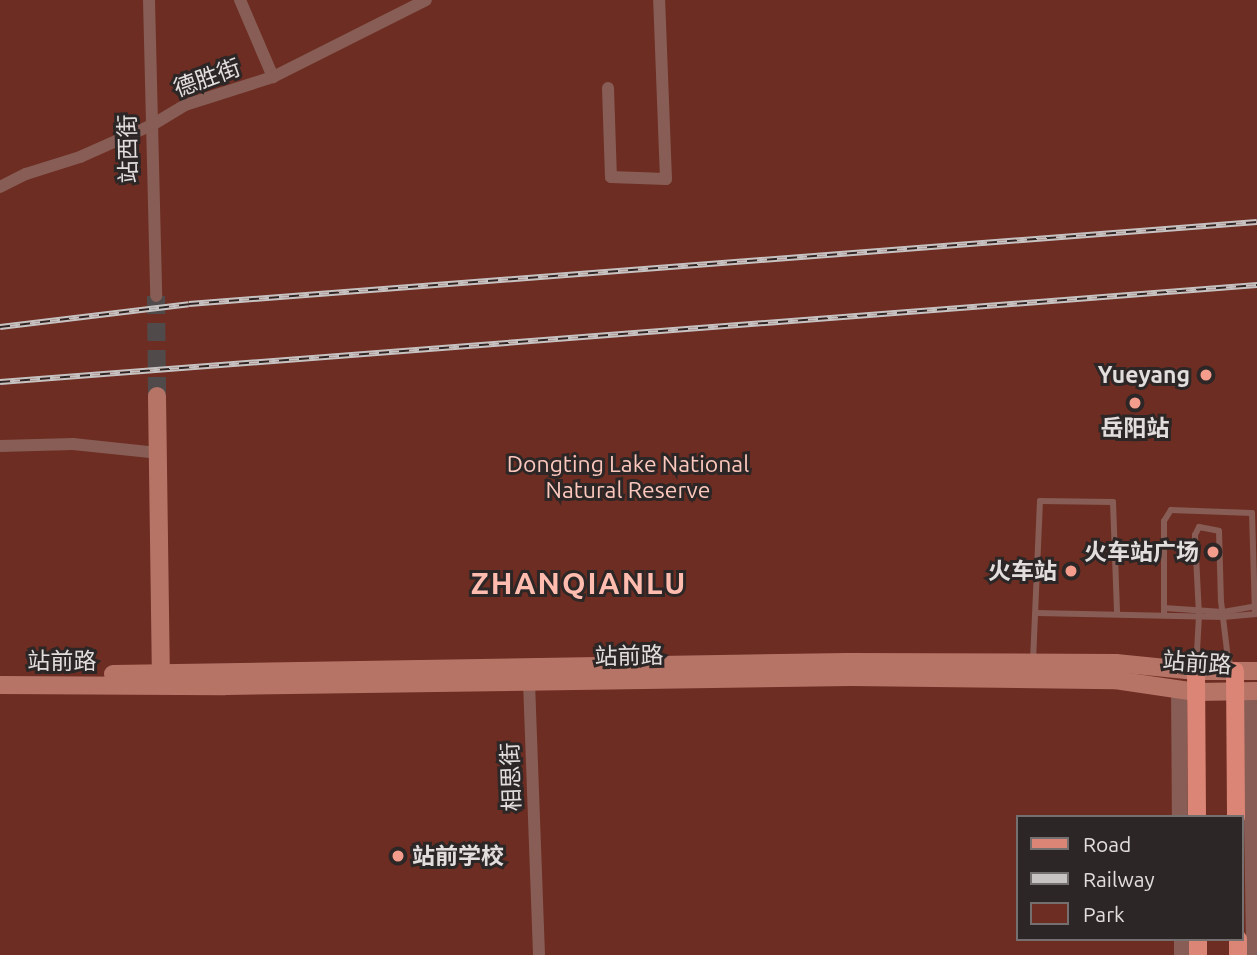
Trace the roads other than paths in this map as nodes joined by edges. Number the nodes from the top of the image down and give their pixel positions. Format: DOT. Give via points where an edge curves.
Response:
graph roads {
  1 [pos="149,0"];
  2 [pos="240,0"];
  3 [pos="426,0"];
  4 [pos="659,0"];
  5 [pos="273,77"];
  6 [pos="608,88"];
  7 [pos="152,125"];
  8 [pos="0,187"];
  9 [pos="156,296"];
  10 [pos="157,396"];
  11 [pos="0,446"];
  12 [pos="158,453"];
  13 [pos="1256,610"];
  14 [pos="1164,611"];
  15 [pos="1036,613"];
  16 [pos="1117,613"];
  17 [pos="1198,613"];
  18 [pos="1223,614"];
  19 [pos="1033,663"];
  20 [pos="1196,671"];
  21 [pos="1235,671"];
  22 [pos="1257,671"];
  23 [pos="160,673"];
  24 [pos="0,675"];
  25 [pos="528,682"];
  26 [pos="0,685"];
  27 [pos="1187,690"];
  28 [pos="1247,691"];
  29 [pos="1180,815"];
  30 [pos="1197,815"];
  31 [pos="1236,815"];
  32 [pos="539,955"];
  33 [pos="1254,955"];
  1 -- 7 [label="street, 站西街"];
  2 -- 5 [label="street"];
  3 -- 5 [label="street, 德胜街"];
  4 -- 6 [label="street" via="666,179 611,177"];
  5 -- 7 [label="street, 德胜街" via="185,105"];
  7 -- 8 [label="street, 德胜街"];
  7 -- 9 [label="street, 站西街"];
  10 -- 12 [label="main road"];
  11 -- 12 [label="street" via="74,444"];
  12 -- 23 [label="main road"];
  13 -- 14 [label="lane" via="1252,513 1171,510 1164,521"];
  13 -- 18 [label="lane"];
  14 -- 16 [label="lane"];
  14 -- 17 [label="lane"];
  15 -- 16 [label="lane"];
  15 -- 16 [label="lane" via="1040,501 1113,502"];
  15 -- 19 [label="lane"];
  17 -- 18 [label="lane"];
  17 -- 18 [label="lane" via="1195,535 1199,527 1219,531"];
  17 -- 20 [label="lane"];
  18 -- 21 [label="lane" via="1228,659"];
  19 -- 20 [label="main road, 站前路" via="1116,663"];
  19 -- 23 [label="main road, 站前路"];
  20 -- 21 [label="main road, 站前路"];
  20 -- 27 [label="main road"];
  21 -- 22 [label="main road, 站前路"];
  21 -- 28 [label="main road"];
  23 -- 24 [label="main road, 站前路"];
  25 -- 26 [label="main road, 站前路"];
  25 -- 27 [label="main road, 站前路" via="1101,679"];
  25 -- 32 [label="street, 相思街"];
  27 -- 28 [label="main road, 站前路"];
  27 -- 29 [label="street"];
  27 -- 30 [label="main road"];
  28 -- 31 [label="main road"];
  28 -- 33 [label="street"];
}
